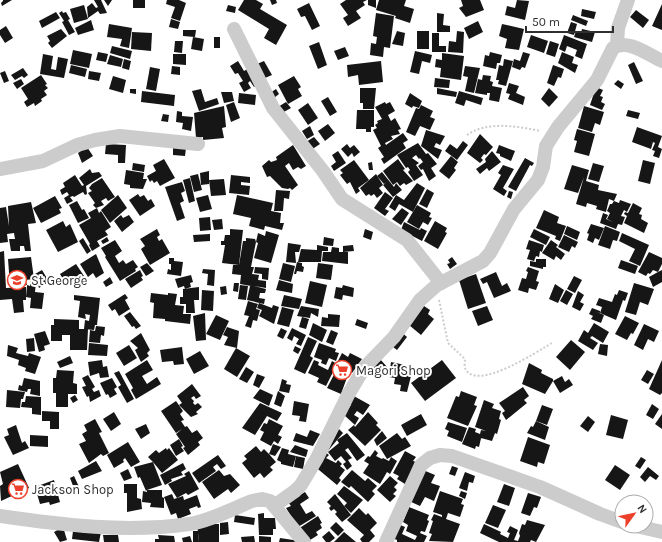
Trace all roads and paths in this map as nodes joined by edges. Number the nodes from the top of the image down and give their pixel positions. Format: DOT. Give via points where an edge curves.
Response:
graph roads {
  1 [pos="628,0"];
  2 [pos="234,28"];
  3 [pos="617,45"];
  4 [pos="662,61"];
  5 [pos="553,134"];
  6 [pos="467,135"];
  7 [pos="198,144"];
  8 [pos="0,170"];
  9 [pos="439,284"];
  10 [pos="552,343"];
  11 [pos="274,506"];
  12 [pos="0,516"];
  13 [pos="614,519"];
  14 [pos="304,542"];
  15 [pos="386,542"];
  1 -- 3 [label="street" via="618,28"];
  2 -- 9 [label="street" via="273,108 342,199 407,240"];
  3 -- 4 [label="street" via="629,45"];
  3 -- 5 [label="street" via="609,53 597,80"];
  5 -- 6 [label="path" via="526,128 487,126 474,129"];
  5 -- 9 [label="street" via="546,146 538,180 514,209 490,253 483,261"];
  7 -- 8 [label="street" via="120,136 77,145 43,161"];
  9 -- 10 [label="path" via="439,300 448,343 465,359 465,368 470,374 477,377 490,375"];
  9 -- 11 [label="street" via="420,300 394,337 364,368 306,477 295,491"];
  11 -- 12 [label="street" via="270,500 262,499 190,524 154,527 107,526"];
  11 -- 14 [label="street"];
  13 -- 15 [label="street" via="514,478 452,456 440,455 430,458 421,465"];
}
